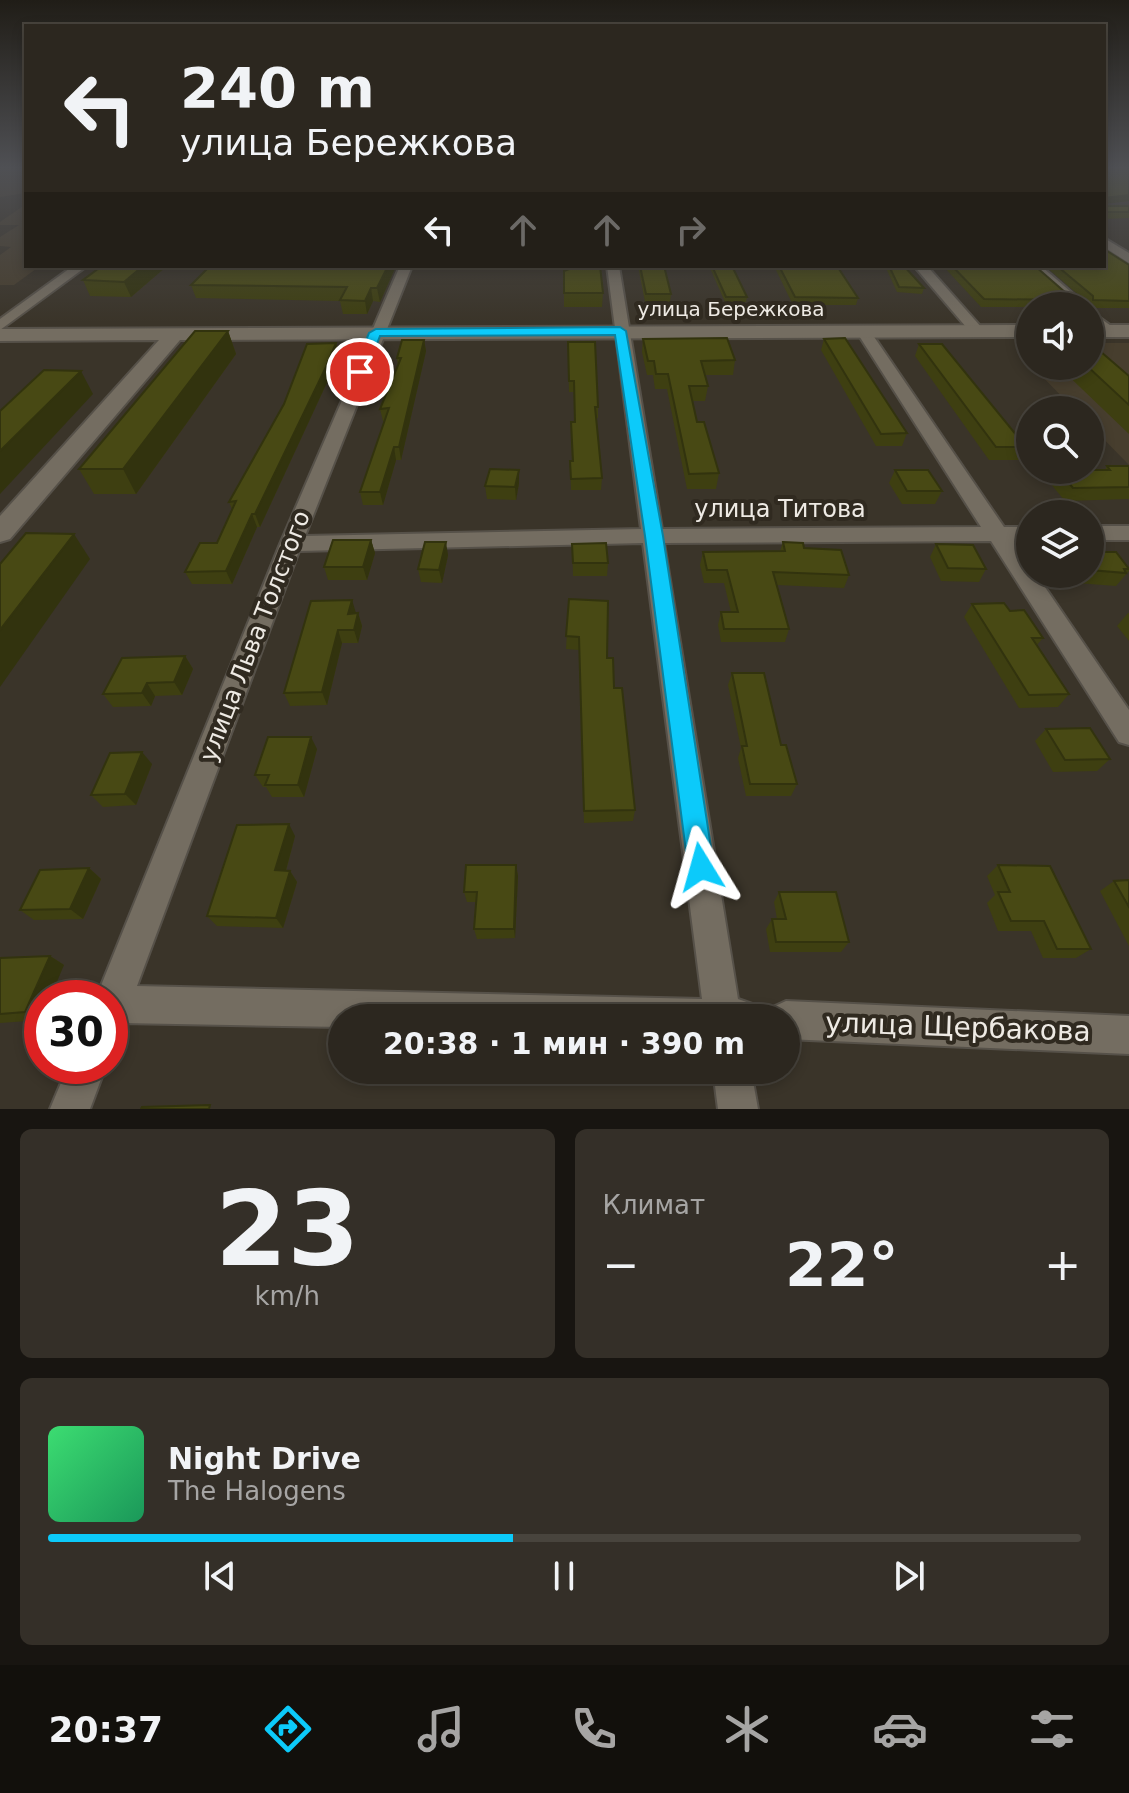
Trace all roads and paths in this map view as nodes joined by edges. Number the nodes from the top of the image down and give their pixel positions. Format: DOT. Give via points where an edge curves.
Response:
graph roads {
  1 [pos="1106,243"];
  2 [pos="1129,259"];
  3 [pos="78,268"];
  4 [pos="405,268"];
  5 [pos="613,268"];
  6 [pos="922,268"];
  7 [pos="1035,268"];
  8 [pos="1064,292"];
  9 [pos="0,326"];
  10 [pos="620,331"];
  11 [pos="863,331"];
  12 [pos="977,331"];
  13 [pos="1016,331"];
  14 [pos="376,333"];
  15 [pos="175,334"];
  16 [pos="0,335"];
  17 [pos="0,533"];
  18 [pos="1104,533"];
  19 [pos="1129,533"];
  20 [pos="1016,534"];
  21 [pos="1000,535"];
  22 [pos="654,536"];
  23 [pos="291,544"];
  24 [pos="1129,733"];
  25 [pos="121,980"];
  26 [pos="721,1004"];
  27 [pos="128,1006"];
  28 [pos="328,1010"];
  29 [pos="800,1021"];
  30 [pos="1129,1035"];
  31 [pos="80,1084"];
  32 [pos="734,1084"];
  33 [pos="70,1109"];
  34 [pos="738,1109"];
  1 -- 2 [label="street"];
  3 -- 9 [label="street"];
  4 -- 14 [label="street, улица Льва Толстого"];
  5 -- 10 [label="street"];
  6 -- 12 [label="street"];
  7 -- 8 [label="street"];
  10 -- 11 [label="street, улица Бережкова"];
  10 -- 14 [label="street, улица Бережкова"];
  10 -- 22 [label="street"];
  11 -- 12 [label="street, улица Бережкова"];
  11 -- 21 [label="street"];
  12 -- 13 [label="street, улица Бережкова"];
  14 -- 15 [label="street, улица Бережкова"];
  14 -- 23 [label="street, улица Льва Толстого"];
  15 -- 16 [label="street, улица Бережкова"];
  15 -- 17 [label="street"];
  18 -- 19 [label="street"];
  20 -- 21 [label="street, улица Титова"];
  21 -- 22 [label="street, улица Титова"];
  21 -- 24 [label="street"];
  22 -- 23 [label="street, улица Титова"];
  22 -- 26 [label="street"];
  23 -- 25 [label="street, улица Льва Толстого"];
  27 -- 28 [label="street"];
  29 -- 30 [label="street, улица Щербакова"];
  31 -- 33 [label="street"];
  32 -- 34 [label="street"];
}
